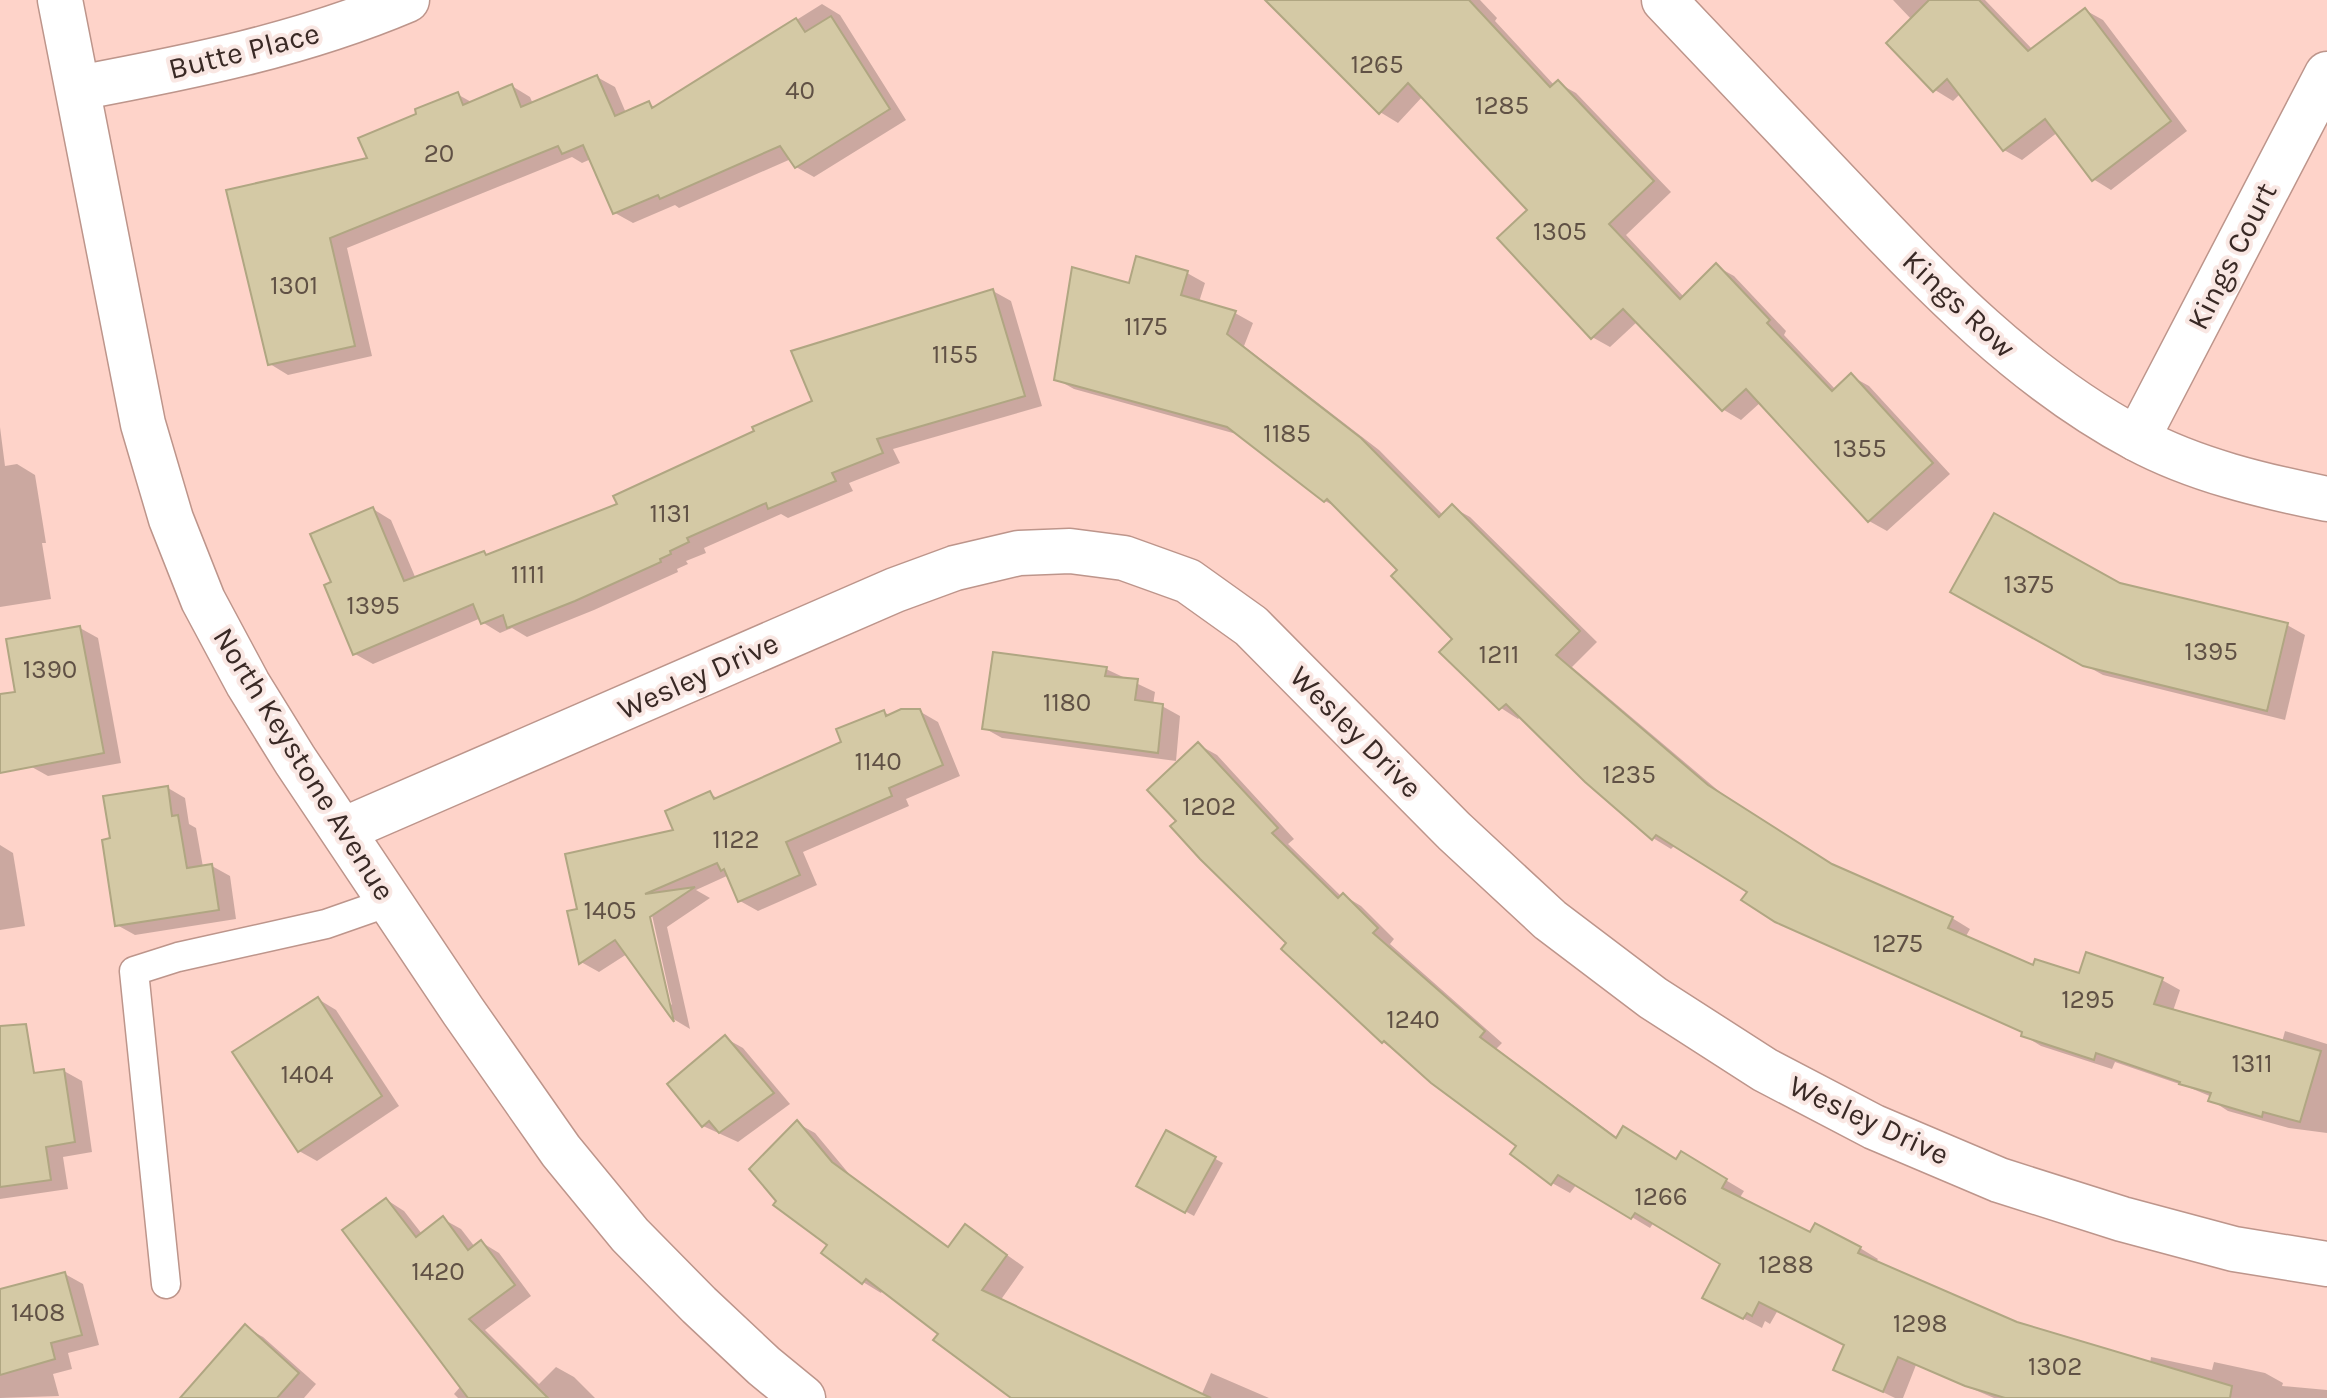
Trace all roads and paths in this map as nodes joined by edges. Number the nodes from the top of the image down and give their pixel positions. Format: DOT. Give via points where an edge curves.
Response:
graph roads {
  1 [pos="60,0"];
  2 [pos="407,0"];
  3 [pos="1664,0"];
  4 [pos="2327,74"];
  5 [pos="78,88"];
  6 [pos="2137,439"];
  7 [pos="2327,499"];
  8 [pos="343,830"];
  9 [pos="389,902"];
  10 [pos="2327,1264"];
  11 [pos="166,1284"];
  12 [pos="803,1398"];
  1 -- 5 [label="street, North Keystone Avenue"];
  2 -- 5 [label="street, Butte Place" via="300,40"];
  3 -- 6 [label="street, Kings Row" via="1922,273 2048,384"];
  4 -- 6 [label="street, Kings Court"];
  5 -- 8 [label="street, North Keystone Avenue" via="143,424 171,519 203,600 248,684"];
  6 -- 7 [label="street, Kings Row" via="2203,467"];
  8 -- 9 [label="street, North Keystone Avenue"];
  8 -- 10 [label="street, Wesley Drive" via="955,568 1019,553 1070,551 1124,558 1188,581 1251,626 1550,920 1653,998 1765,1070 1874,1127 1999,1180 2220,1245"];
  9 -- 11 [label="lane" via="326,924 134,971"];
  9 -- 12 [label="street, North Keystone Avenue" via="561,1151 630,1235"];
}
